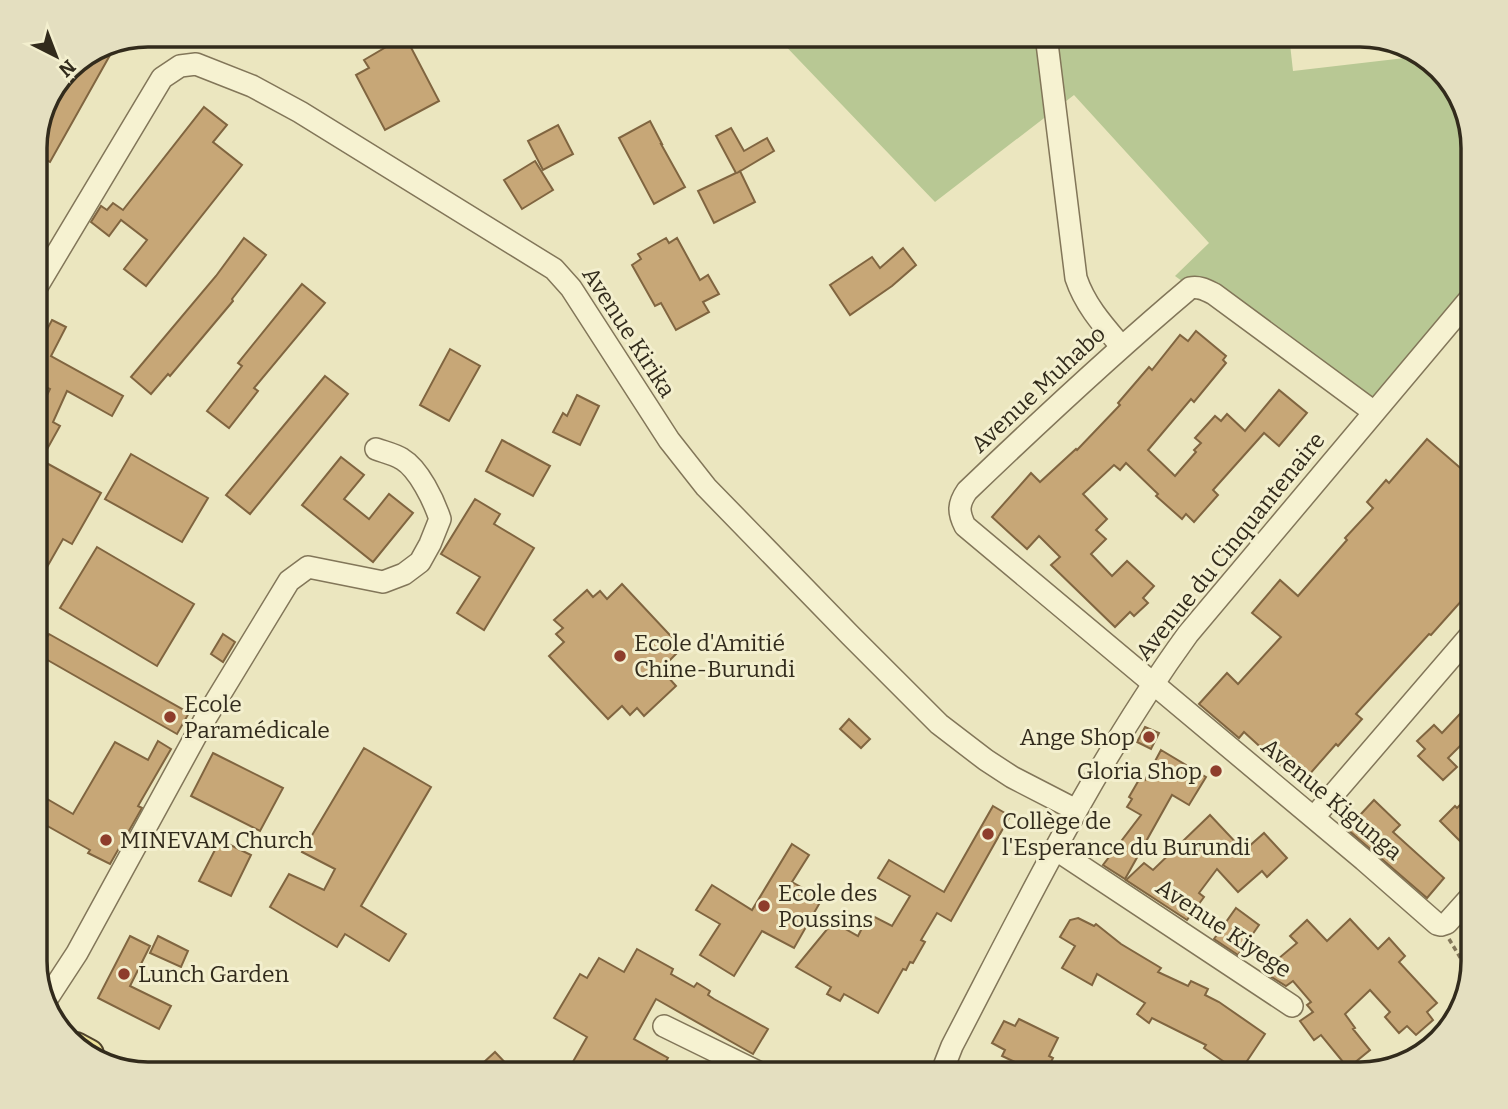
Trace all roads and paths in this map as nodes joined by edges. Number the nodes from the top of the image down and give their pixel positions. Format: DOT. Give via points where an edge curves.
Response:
graph roads {
  1 [pos="1047,47"];
  2 [pos="47,270"];
  3 [pos="1461,309"];
  4 [pos="1121,346"];
  5 [pos="1374,412"];
  6 [pos="376,449"];
  7 [pos="1461,646"];
  8 [pos="1154,682"];
  9 [pos="1076,810"];
  10 [pos="1314,817"];
  11 [pos="1055,849"];
  12 [pos="1461,908"];
  13 [pos="1441,925"];
  14 [pos="1461,959"];
  15 [pos="52,991"];
  16 [pos="1293,1006"];
  17 [pos="664,1026"];
  18 [pos="738,1062"];
  19 [pos="945,1062"];
  1 -- 4 [label="street" via="1076,278 1094,314"];
  2 -- 9 [label="street, Avenue Kirika" via="162,78 180,66 196,64 252,86 554,269 572,288 669,440 706,487 939,724 1012,777"];
  3 -- 5 [label="street, Avenue du Cinquantenaire"];
  4 -- 5 [label="street, Avenue Muhabo" via="1190,288 1200,287"];
  4 -- 8 [label="street, Avenue Muhabo" via="967,491 959,512 965,526"];
  5 -- 8 [label="street, Avenue du Cinquantenaire" via="1188,634"];
  6 -- 15 [label="street" via="403,460 433,498 440,519 420,562 383,582 307,567 289,581 205,719"];
  7 -- 10 [label="street"];
  8 -- 9 [label="street, Avenue du Cinquantenaire"];
  8 -- 10 [label="street, Avenue Kigunga"];
  9 -- 11 [label="street, Avenue du Cinquantenaire"];
  10 -- 13 [label="street, Avenue Kigunga"];
  11 -- 16 [label="street, Avenue Kiyege"];
  11 -- 19 [label="street, Avenue du Cinquantenaire"];
  12 -- 13 [label="street"];
  13 -- 14 [label="path"];
  17 -- 18 [label="street"];
}
